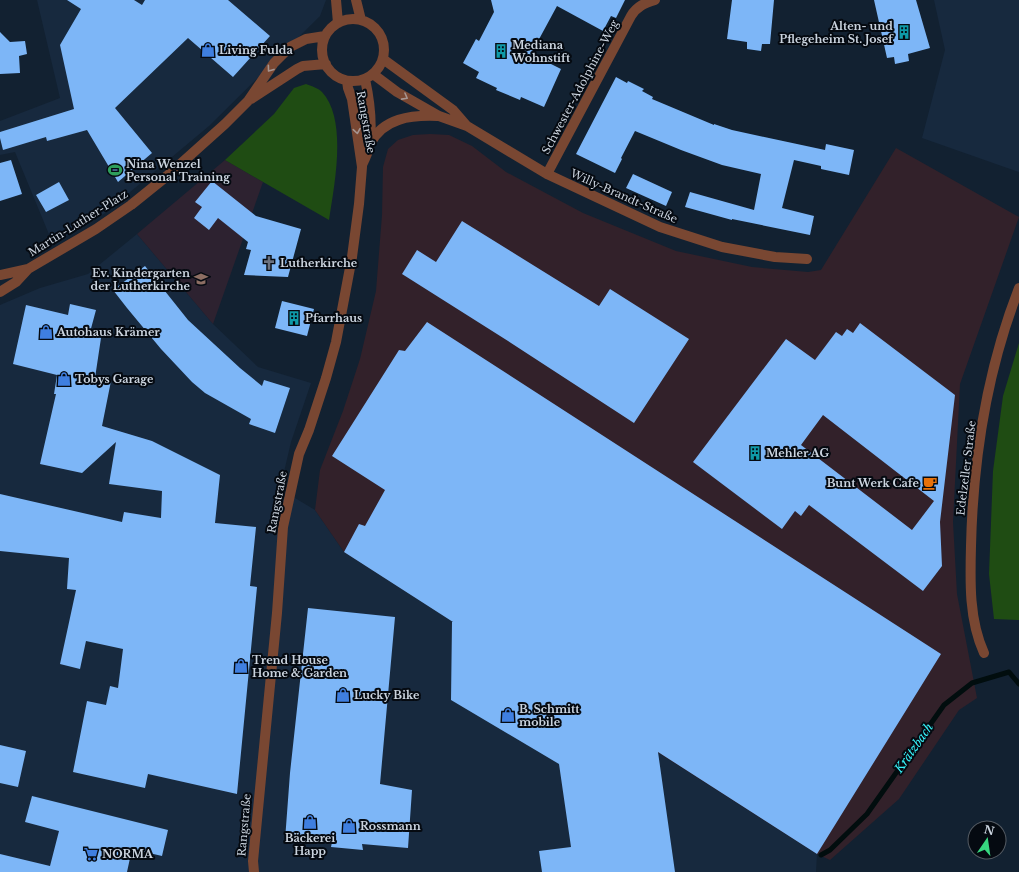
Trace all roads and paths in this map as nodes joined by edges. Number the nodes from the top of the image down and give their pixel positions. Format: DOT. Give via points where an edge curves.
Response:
graph roads {
  1 [pos="336,0"];
  2 [pos="356,0"];
  3 [pos="655,0"];
  4 [pos="361,20"];
  5 [pos="338,23"];
  6 [pos="325,36"];
  7 [pos="383,59"];
  8 [pos="326,64"];
  9 [pos="369,77"];
  10 [pos="348,81"];
  11 [pos="248,101"];
  12 [pos="439,116"];
  13 [pos="467,126"];
  14 [pos="369,148"];
  15 [pos="362,167"];
  16 [pos="547,174"];
  17 [pos="807,259"];
  18 [pos="28,269"];
  19 [pos="0,275"];
  20 [pos="1019,288"];
  21 [pos="0,292"];
  22 [pos="984,653"];
  23 [pos="254,872"];
  1 -- 5 [label="street"];
  2 -- 4 [label="street"];
  3 -- 16 [label="street, Schwester-Adolphine-Weg" via="638,8 631,16"];
  4 -- 5 [label="street" via="353,19"];
  4 -- 7 [label="street" via="376,28 380,35"];
  5 -- 6 [label="street"];
  6 -- 8 [label="street" via="322,50"];
  6 -- 11 [label="street, Martin-Luther-Platz, one-way" via="306,39 290,47 274,63"];
  7 -- 9 [label="street" via="381,65"];
  7 -- 13 [label="street, Willy-Brandt-Straße" via="453,110"];
  8 -- 10 [label="street" via="335,75"];
  8 -- 11 [label="street, Martin-Luther-Platz" via="297,68"];
  9 -- 10 [label="street" via="359,81"];
  9 -- 12 [label="street, Willy-Brandt-Straße, one-way"];
  9 -- 14 [label="street, Rangstraße"];
  10 -- 15 [label="street, Rangstraße, one-way"];
  11 -- 18 [label="street, Martin-Luther-Platz" via="167,176 131,205"];
  12 -- 13 [label="street, Willy-Brandt-Straße"];
  12 -- 14 [label="street" via="415,116 388,124 374,137"];
  13 -- 16 [label="street, Willy-Brandt-Straße"];
  14 -- 15 [label="street, Rangstraße"];
  15 -- 23 [label="street, Rangstraße" via="358,213 336,342 299,454 283,527"];
  16 -- 17 [label="street, Willy-Brandt-Straße" via="660,227 722,247 775,257"];
  18 -- 19 [label="street, Martin-Luther-Platz"];
  18 -- 21 [label="street, Martin-Luther-Platz" via="16,282"];
  20 -- 22 [label="street, Edelzeller Straße" via="1003,334 987,397 976,465 970,566 971,601 977,638"];
}
